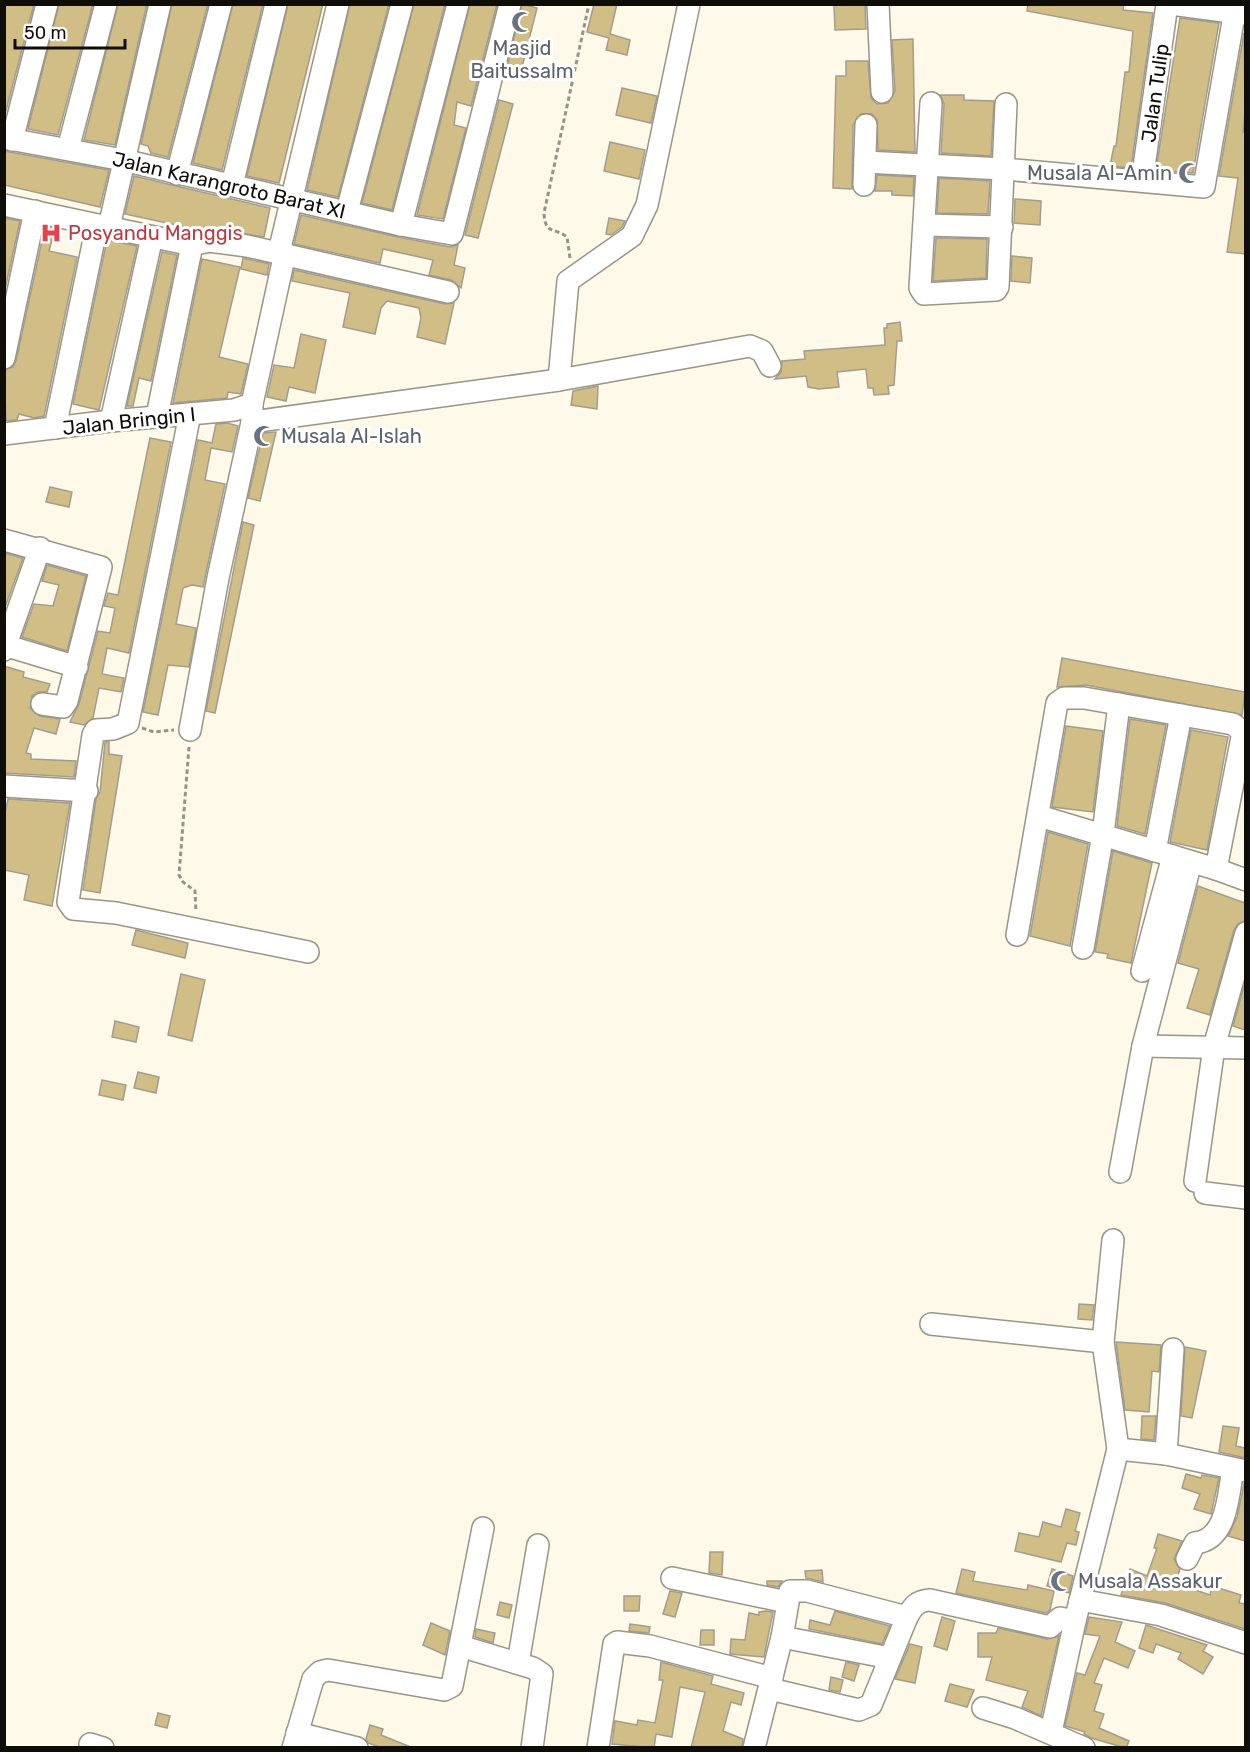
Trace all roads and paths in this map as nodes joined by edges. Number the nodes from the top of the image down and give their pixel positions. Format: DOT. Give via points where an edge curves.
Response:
graph roads {
  1 [pos="47,4"];
  2 [pos="106,4"];
  3 [pos="160,4"];
  4 [pos="221,4"];
  5 [pos="276,4"];
  6 [pos="338,4"];
  7 [pos="402,4"];
  8 [pos="458,4"];
  9 [pos="510,4"];
  10 [pos="589,4"];
  11 [pos="689,4"];
  12 [pos="878,4"];
  13 [pos="1169,4"];
  14 [pos="1239,10"];
  15 [pos="882,92"];
  16 [pos="931,103"];
  17 [pos="1006,104"];
  18 [pos="866,124"];
  19 [pos="8,139"];
  20 [pos="68,149"];
  21 [pos="123,160"];
  22 [pos="865,162"];
  23 [pos="928,165"];
  24 [pos="1004,169"];
  25 [pos="177,174"];
  26 [pos="1142,181"];
  27 [pos="232,185"];
  28 [pos="864,185"];
  29 [pos="292,199"];
  30 [pos="4,206"];
  31 [pos="36,211"];
  32 [pos="347,211"];
  33 [pos="401,225"];
  34 [pos="925,225"];
  35 [pos="103,226"];
  36 [pos="1002,227"];
  37 [pos="152,237"];
  38 [pos="192,244"];
  39 [pos="282,253"];
  40 [pos="568,281"];
  41 [pos="448,292"];
  42 [pos="4,358"];
  43 [pos="770,366"];
  44 [pos="559,380"];
  45 [pos="252,414"];
  46 [pos="157,416"];
  47 [pos="190,419"];
  48 [pos="111,421"];
  49 [pos="55,429"];
  50 [pos="4,435"];
  51 [pos="4,540"];
  52 [pos="40,548"];
  53 [pos="5,646"];
  54 [pos="77,667"];
  55 [pos="42,704"];
  56 [pos="1119,704"];
  57 [pos="1181,715"];
  58 [pos="128,723"];
  59 [pos="190,730"];
  60 [pos="1244,730"];
  61 [pos="87,790"];
  62 [pos="6,791"];
  63 [pos="1039,816"];
  64 [pos="1103,834"];
  65 [pos="1173,856"];
  66 [pos="1216,869"];
  67 [pos="1245,880"];
  68 [pos="195,929"];
  69 [pos="1245,933"];
  70 [pos="1017,934"];
  71 [pos="1083,948"];
  72 [pos="308,952"];
  73 [pos="1142,971"];
  74 [pos="1143,1046"];
  75 [pos="1214,1047"];
  76 [pos="1245,1048"];
  77 [pos="1120,1172"];
  78 [pos="1245,1198"];
  79 [pos="1113,1240"];
  80 [pos="931,1324"];
  81 [pos="1103,1342"];
  82 [pos="1173,1349"];
  83 [pos="1118,1449"];
  84 [pos="1166,1454"];
  85 [pos="1239,1470"];
  86 [pos="483,1528"];
  87 [pos="538,1545"];
  88 [pos="1187,1559"];
  89 [pos="672,1578"];
  90 [pos="1080,1600"];
  91 [pos="787,1602"];
  92 [pos="907,1617"];
  93 [pos="1075,1621"];
  94 [pos="782,1637"];
  95 [pos="1245,1643"];
  96 [pos="460,1646"];
  97 [pos="890,1658"];
  98 [pos="518,1663"];
  99 [pos="771,1683"];
  100 [pos="983,1708"];
  101 [pos="1051,1732"];
  102 [pos="295,1740"];
  103 [pos="357,1748"];
  104 [pos="532,1748"];
  105 [pos="598,1748"];
  106 [pos="754,1748"];
  107 [pos="1084,1748"];
  1 -- 19 [label="street"];
  2 -- 20 [label="street"];
  3 -- 21 [label="street"];
  4 -- 25 [label="street"];
  5 -- 27 [label="street"];
  6 -- 29 [label="street"];
  7 -- 32 [label="street"];
  8 -- 33 [label="street"];
  9 -- 33 [label="street, Jalan Karangroto Barat XI" via="452,234"];
  10 -- 40 [label="path" via="544,213 550,230 567,237"];
  11 -- 40 [label="street" via="647,205 639,225 632,236"];
  12 -- 15 [label="street"];
  13 -- 14 [label="street"];
  13 -- 26 [label="street, Jalan Tulip"];
  14 -- 26 [label="street" via="1204,187"];
  16 -- 23 [label="street"];
  17 -- 24 [label="street"];
  18 -- 22 [label="street"];
  19 -- 20 [label="street, Jalan Karangroto Barat XI"];
  20 -- 21 [label="street, Jalan Karangroto Barat XI"];
  21 -- 25 [label="street, Jalan Karangroto Barat XI"];
  21 -- 35 [label="street"];
  22 -- 23 [label="street"];
  22 -- 28 [label="street"];
  23 -- 24 [label="street"];
  23 -- 34 [label="street"];
  24 -- 26 [label="street"];
  24 -- 36 [label="street"];
  25 -- 27 [label="street, Jalan Karangroto Barat XI"];
  27 -- 29 [label="street, Jalan Karangroto Barat XI"];
  29 -- 32 [label="street, Jalan Karangroto Barat XI"];
  29 -- 39 [label="street"];
  30 -- 31 [label="street"];
  31 -- 35 [label="street"];
  31 -- 42 [label="street"];
  32 -- 33 [label="street, Jalan Karangroto Barat XI"];
  34 -- 36 [label="street"];
  34 -- 36 [label="street" via="920,288 924,294 996,290 1000,284"];
  35 -- 37 [label="street"];
  35 -- 49 [label="street"];
  37 -- 38 [label="street"];
  37 -- 48 [label="street"];
  38 -- 39 [label="street" via="209,241"];
  38 -- 46 [label="street"];
  39 -- 41 [label="street"];
  39 -- 45 [label="street"];
  40 -- 44 [label="street"];
  43 -- 44 [label="street, Jalan Bringin I" via="762,351 750,346"];
  44 -- 45 [label="street, Jalan Bringin I"];
  45 -- 47 [label="street, Jalan Bringin I" via="234,410"];
  45 -- 59 [label="street"];
  46 -- 47 [label="street, Jalan Bringin I"];
  46 -- 48 [label="street, Jalan Bringin I"];
  47 -- 58 [label="street"];
  48 -- 49 [label="street, Jalan Bringin I"];
  49 -- 50 [label="street, Jalan Bringin I"];
  51 -- 52 [label="street"];
  52 -- 53 [label="street"];
  52 -- 54 [label="street" via="101,567"];
  53 -- 54 [label="street"];
  54 -- 55 [label="street" via="63,707"];
  56 -- 57 [label="street"];
  56 -- 63 [label="street" via="1075,697 1058,703"];
  56 -- 64 [label="street"];
  57 -- 60 [label="street" via="1233,724"];
  57 -- 65 [label="street"];
  58 -- 59 [label="path" via="154,732"];
  58 -- 61 [label="street" via="96,730"];
  59 -- 68 [label="path" via="179,875 197,896"];
  60 -- 66 [label="street"];
  61 -- 62 [label="street"];
  61 -- 68 [label="street" via="70,908"];
  63 -- 64 [label="street"];
  63 -- 70 [label="street"];
  64 -- 65 [label="street"];
  64 -- 71 [label="street"];
  65 -- 66 [label="street"];
  65 -- 73 [label="street"];
  65 -- 74 [label="street"];
  66 -- 67 [label="street"];
  68 -- 72 [label="street"];
  69 -- 75 [label="street"];
  74 -- 75 [label="street"];
  74 -- 77 [label="street"];
  75 -- 76 [label="street"];
  75 -- 78 [label="street" via="1200,1187"];
  79 -- 81 [label="street"];
  80 -- 81 [label="street"];
  81 -- 83 [label="street"];
  82 -- 84 [label="street"];
  83 -- 84 [label="street"];
  83 -- 90 [label="street"];
  84 -- 85 [label="street"];
  85 -- 88 [label="street" via="1222,1524 1208,1539 1195,1543"];
  86 -- 96 [label="street"];
  87 -- 98 [label="street"];
  89 -- 91 [label="street"];
  90 -- 93 [label="street"];
  90 -- 95 [label="street" via="1161,1615"];
  91 -- 92 [label="street" via="790,1591 796,1589"];
  91 -- 94 [label="street"];
  92 -- 93 [label="street" via="918,1602 930,1600 1050,1627 1060,1618"];
  92 -- 97 [label="street"];
  93 -- 101 [label="street"];
  94 -- 97 [label="street"];
  94 -- 99 [label="street"];
  96 -- 98 [label="street"];
  96 -- 102 [label="street" via="448,1690 328,1670 320,1672 312,1679"];
  97 -- 99 [label="street" via="871,1705 859,1710"];
  98 -- 104 [label="street" via="539,1670 543,1676"];
  99 -- 105 [label="street" via="650,1646 617,1642"];
  99 -- 106 [label="street"];
  100 -- 101 [label="street"];
  101 -- 107 [label="street"];
  102 -- 103 [label="street"];
}
